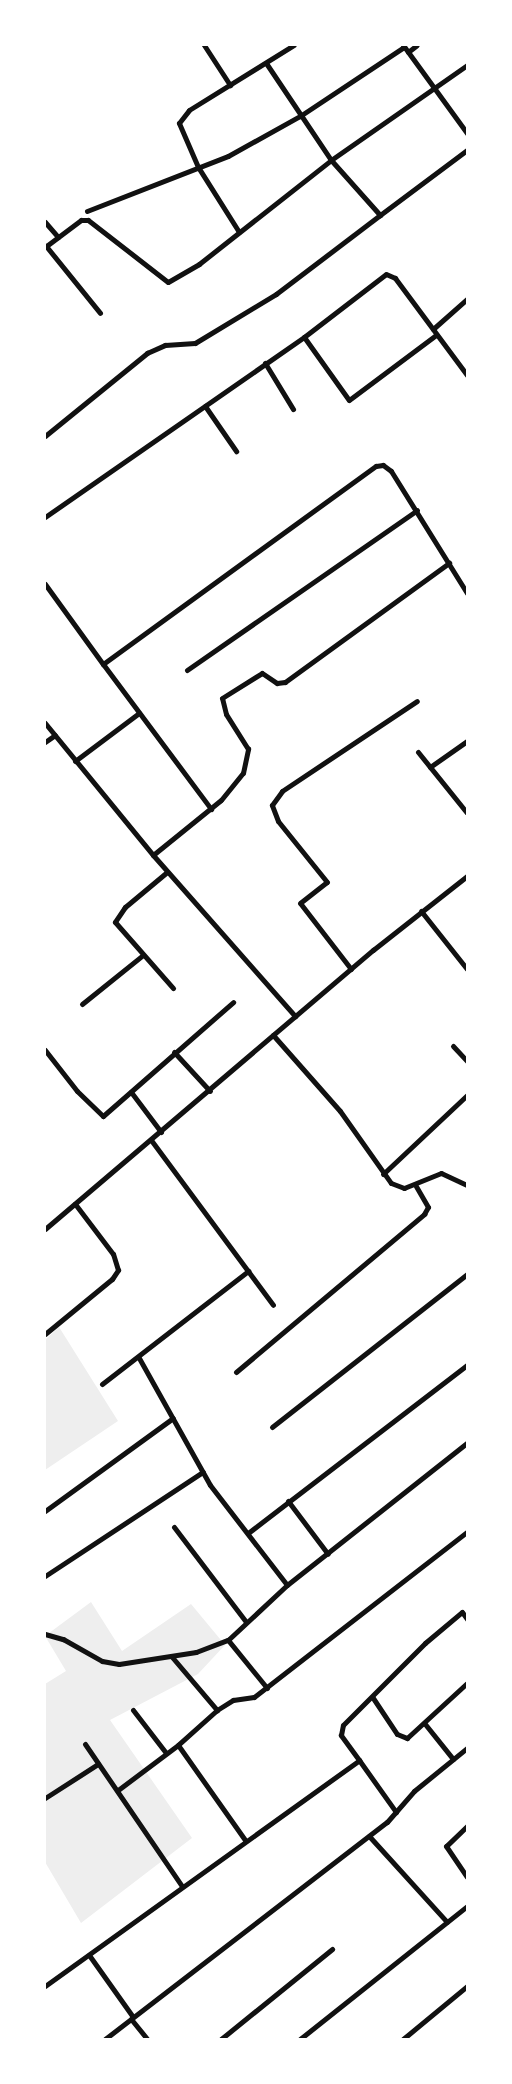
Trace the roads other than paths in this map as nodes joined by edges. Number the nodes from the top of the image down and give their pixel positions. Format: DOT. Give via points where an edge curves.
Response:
graph roads {
  1 [pos="204,45"];
  2 [pos="294,45"];
  3 [pos="417,45"];
  4 [pos="405,48"];
  5 [pos="267,63"];
  6 [pos="467,65"];
  7 [pos="230,85"];
  8 [pos="435,86"];
  9 [pos="300,116"];
  10 [pos="467,133"];
  11 [pos="467,150"];
  12 [pos="331,160"];
  13 [pos="198,167"];
  14 [pos="87,211"];
  15 [pos="380,215"];
  16 [pos="45,222"];
  17 [pos="239,232"];
  18 [pos="58,237"];
  19 [pos="46,247"];
  20 [pos="467,299"];
  21 [pos="100,313"];
  22 [pos="434,332"];
  23 [pos="304,337"];
  24 [pos="265,363"];
  25 [pos="467,375"];
  26 [pos="205,406"];
  27 [pos="293,409"];
  28 [pos="45,436"];
  29 [pos="236,451"];
  30 [pos="417,510"];
  31 [pos="45,517"];
  32 [pos="449,562"];
  33 [pos="45,584"];
  34 [pos="467,593"];
  35 [pos="103,664"];
  36 [pos="187,669"];
  37 [pos="417,701"];
  38 [pos="139,713"];
  39 [pos="45,723"];
  40 [pos="55,735"];
  41 [pos="467,741"];
  42 [pos="45,742"];
  43 [pos="418,752"];
  44 [pos="75,761"];
  45 [pos="430,767"];
  46 [pos="211,808"];
  47 [pos="467,813"];
  48 [pos="153,855"];
  49 [pos="167,872"];
  50 [pos="467,876"];
  51 [pos="421,911"];
  52 [pos="143,955"];
  53 [pos="467,956"];
  54 [pos="461,961"];
  55 [pos="351,969"];
  56 [pos="467,969"];
  57 [pos="173,988"];
  58 [pos="233,1002"];
  59 [pos="82,1004"];
  60 [pos="295,1016"];
  61 [pos="273,1035"];
  62 [pos="453,1046"];
  63 [pos="45,1050"];
  64 [pos="174,1052"];
  65 [pos="467,1061"];
  66 [pos="210,1091"];
  67 [pos="131,1092"];
  68 [pos="467,1095"];
  69 [pos="161,1132"];
  70 [pos="151,1140"];
  71 [pos="383,1174"];
  72 [pos="467,1185"];
  73 [pos="416,1186"];
  74 [pos="75,1204"];
  75 [pos="45,1229"];
  76 [pos="248,1271"];
  77 [pos="467,1274"];
  78 [pos="273,1305"];
  79 [pos="45,1334"];
  80 [pos="139,1358"];
  81 [pos="467,1365"];
  82 [pos="236,1372"];
  83 [pos="102,1384"];
  84 [pos="173,1418"];
  85 [pos="272,1427"];
  86 [pos="467,1443"];
  87 [pos="202,1472"];
  88 [pos="288,1501"];
  89 [pos="45,1511"];
  90 [pos="174,1527"];
  91 [pos="467,1532"];
  92 [pos="248,1533"];
  93 [pos="328,1554"];
  94 [pos="45,1576"];
  95 [pos="287,1585"];
  96 [pos="464,1610"];
  97 [pos="467,1619"];
  98 [pos="246,1622"];
  99 [pos="45,1634"];
  100 [pos="228,1640"];
  101 [pos="172,1657"];
  102 [pos="467,1683"];
  103 [pos="267,1688"];
  104 [pos="373,1698"];
  105 [pos="133,1710"];
  106 [pos="216,1710"];
  107 [pos="425,1724"];
  108 [pos="85,1744"];
  109 [pos="178,1745"];
  110 [pos="467,1748"];
  111 [pos="166,1753"];
  112 [pos="453,1759"];
  113 [pos="359,1760"];
  114 [pos="98,1764"];
  115 [pos="118,1790"];
  116 [pos="45,1798"];
  117 [pos="396,1812"];
  118 [pos="467,1826"];
  119 [pos="369,1836"];
  120 [pos="245,1840"];
  121 [pos="467,1877"];
  122 [pos="182,1886"];
  123 [pos="467,1906"];
  124 [pos="447,1922"];
  125 [pos="332,1949"];
  126 [pos="89,1954"];
  127 [pos="45,1986"];
  128 [pos="467,1986"];
  129 [pos="132,2018"];
  130 [pos="105,2039"];
  131 [pos="147,2039"];
  132 [pos="221,2039"];
  133 [pos="300,2039"];
  134 [pos="404,2039"];
  1 -- 7 [label="street"];
  2 -- 5 [label="street"];
  3 -- 4 [label="street"];
  4 -- 8 [label="street"];
  4 -- 9 [label="street"];
  5 -- 7 [label="street"];
  5 -- 9 [label="street"];
  6 -- 8 [label="street"];
  7 -- 13 [label="street" via="189,110 179,123"];
  8 -- 10 [label="street"];
  8 -- 12 [label="street"];
  9 -- 12 [label="street"];
  9 -- 13 [label="street" via="228,156"];
  11 -- 15 [label="street"];
  12 -- 15 [label="street"];
  12 -- 17 [label="street"];
  13 -- 14 [label="street"];
  13 -- 17 [label="street"];
  15 -- 28 [label="street" via="276,294 195,344 165,345 147,353"];
  16 -- 18 [label="street"];
  17 -- 18 [label="street" via="177,280 168,282 88,220 81,220"];
  18 -- 19 [label="street"];
  19 -- 21 [label="street"];
  20 -- 22 [label="street"];
  22 -- 23 [label="street" via="394,278 386,274"];
  22 -- 23 [label="street" via="349,400"];
  22 -- 25 [label="street"];
  23 -- 24 [label="street"];
  24 -- 26 [label="street"];
  24 -- 27 [label="street"];
  26 -- 29 [label="street"];
  26 -- 31 [label="street"];
  30 -- 32 [label="street"];
  30 -- 35 [label="street" via="391,471 375,466"];
  30 -- 36 [label="street"];
  32 -- 34 [label="street"];
  32 -- 46 [label="street" via="285,682 277,684 262,674 222,698 221,703 248,749 247,760 237,784"];
  33 -- 35 [label="street"];
  35 -- 38 [label="street"];
  37 -- 55 [label="street" via="282,791 272,805 278,821 327,882 300,903"];
  38 -- 44 [label="street"];
  38 -- 46 [label="street"];
  39 -- 40 [label="street"];
  40 -- 42 [label="street"];
  40 -- 44 [label="street"];
  41 -- 45 [label="street"];
  43 -- 45 [label="street"];
  44 -- 48 [label="street"];
  45 -- 47 [label="street"];
  46 -- 48 [label="street"];
  48 -- 49 [label="street"];
  49 -- 52 [label="street" via="115,916 122,932"];
  49 -- 60 [label="street"];
  50 -- 51 [label="street"];
  51 -- 54 [label="street"];
  51 -- 55 [label="street"];
  52 -- 57 [label="street"];
  52 -- 59 [label="street"];
  53 -- 54 [label="street"];
  54 -- 56 [label="street"];
  55 -- 60 [label="street"];
  58 -- 64 [label="street"];
  60 -- 61 [label="street"];
  61 -- 66 [label="street"];
  61 -- 71 [label="street" via="340,1111"];
  62 -- 65 [label="street"];
  63 -- 67 [label="street" via="77,1091 103,1116"];
  64 -- 66 [label="street"];
  64 -- 67 [label="street"];
  66 -- 69 [label="street"];
  67 -- 69 [label="street"];
  68 -- 71 [label="street"];
  69 -- 70 [label="street"];
  70 -- 74 [label="street"];
  70 -- 76 [label="street"];
  71 -- 73 [label="street" via="404,1188"];
  72 -- 73 [label="street" via="441,1173"];
  73 -- 82 [label="street" via="428,1207 424,1214"];
  74 -- 75 [label="street"];
  74 -- 79 [label="street" via="113,1254 118,1270 112,1280"];
  76 -- 78 [label="street"];
  76 -- 80 [label="street"];
  77 -- 85 [label="street"];
  80 -- 83 [label="street"];
  80 -- 84 [label="street"];
  81 -- 88 [label="street"];
  84 -- 87 [label="street"];
  84 -- 89 [label="street"];
  86 -- 93 [label="street"];
  87 -- 92 [label="street"];
  87 -- 94 [label="street"];
  88 -- 92 [label="street"];
  88 -- 93 [label="street"];
  90 -- 98 [label="street"];
  91 -- 103 [label="street"];
  92 -- 95 [label="street"];
  93 -- 95 [label="street"];
  95 -- 98 [label="street"];
  96 -- 97 [label="street"];
  96 -- 104 [label="street" via="404,1663"];
  98 -- 100 [label="street"];
  99 -- 101 [label="street" via="110,1663"];
  100 -- 101 [label="street"];
  100 -- 103 [label="street"];
  101 -- 106 [label="street"];
  102 -- 107 [label="street"];
  103 -- 106 [label="street" via="248,1701 233,1700"];
  104 -- 107 [label="street" via="403,1738"];
  104 -- 113 [label="street" via="340,1730"];
  105 -- 111 [label="street"];
  106 -- 109 [label="street"];
  107 -- 112 [label="street"];
  108 -- 114 [label="street"];
  109 -- 111 [label="street"];
  109 -- 120 [label="street"];
  110 -- 112 [label="street"];
  111 -- 115 [label="street"];
  112 -- 117 [label="street"];
  113 -- 117 [label="street"];
  113 -- 120 [label="street"];
  114 -- 115 [label="street"];
  114 -- 116 [label="street"];
  115 -- 122 [label="street"];
  117 -- 119 [label="street"];
  118 -- 121 [label="street" via="446,1846"];
  119 -- 124 [label="street"];
  119 -- 129 [label="street"];
  120 -- 122 [label="street"];
  122 -- 126 [label="street"];
  123 -- 124 [label="street"];
  124 -- 133 [label="street"];
  125 -- 132 [label="street"];
  126 -- 127 [label="street"];
  126 -- 129 [label="street"];
  128 -- 134 [label="street"];
  129 -- 130 [label="street"];
  129 -- 131 [label="street"];
}
